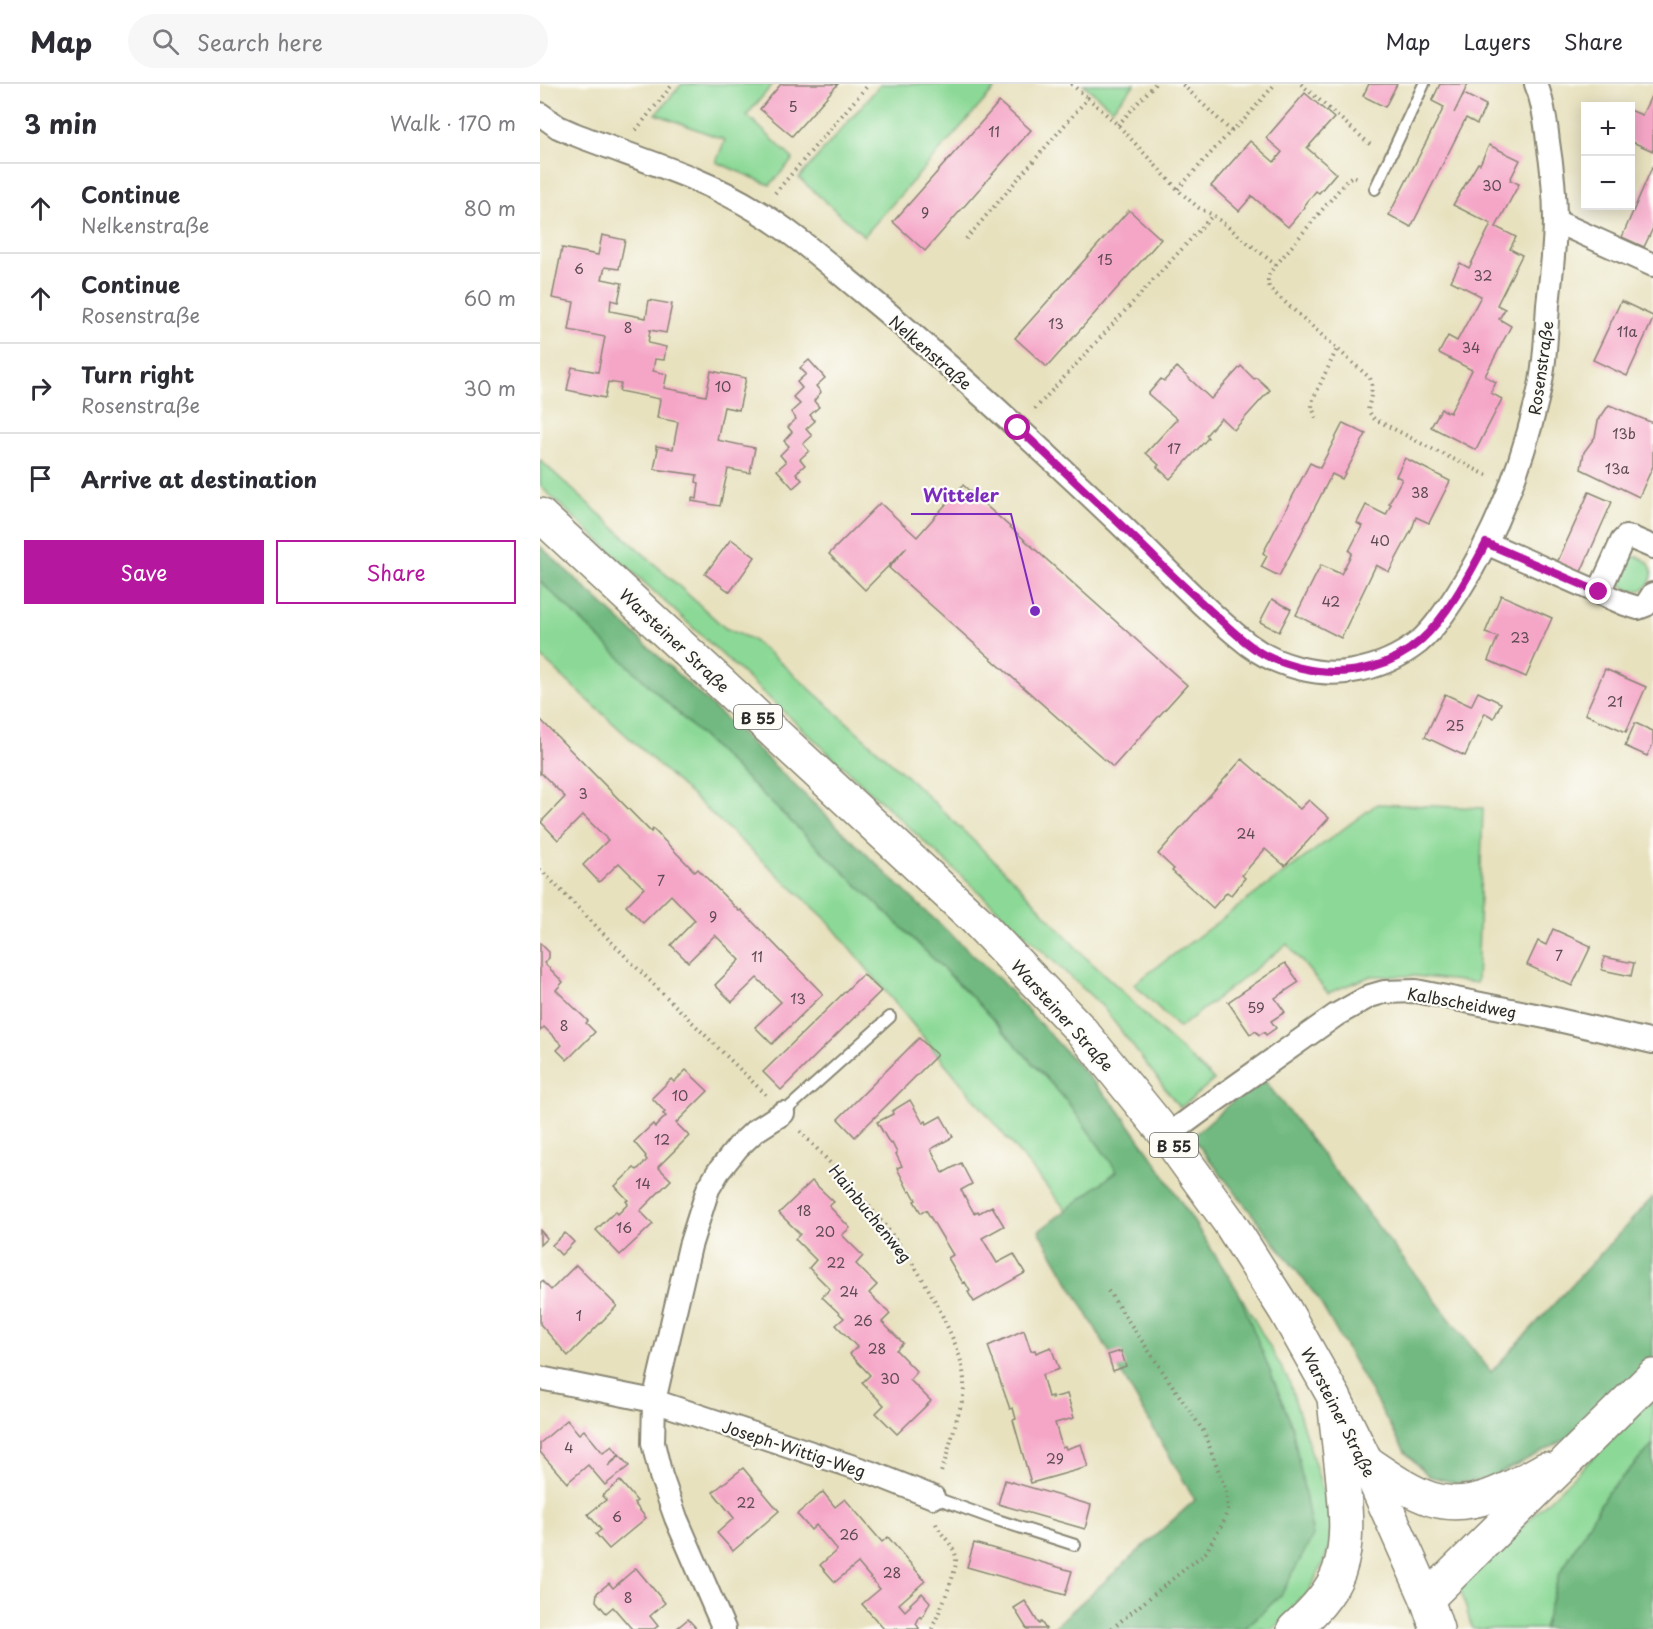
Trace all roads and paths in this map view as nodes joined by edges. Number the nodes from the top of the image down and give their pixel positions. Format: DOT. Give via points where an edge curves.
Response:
graph roads {
  1 [pos="674,84"];
  2 [pos="869,84"];
  3 [pos="1071,84"];
  4 [pos="1155,84"];
  5 [pos="1182,84"];
  6 [pos="1275,84"];
  7 [pos="1302,84"];
  8 [pos="1424,84"];
  9 [pos="1536,84"];
  10 [pos="1088,98"];
  11 [pos="540,114"];
  12 [pos="1118,125"];
  13 [pos="1231,131"];
  14 [pos="619,152"];
  15 [pos="1389,160"];
  16 [pos="1178,189"];
  17 [pos="1376,189"];
  18 [pos="759,211"];
  19 [pos="1213,215"];
  20 [pos="1555,221"];
  21 [pos="966,239"];
  22 [pos="1276,265"];
  23 [pos="1653,265"];
  24 [pos="1337,349"];
  25 [pos="1316,418"];
  26 [pos="1018,428"];
  27 [pos="1512,486"];
  28 [pos="540,515"];
  29 [pos="1486,543"];
  30 [pos="1653,547"];
  31 [pos="1599,592"];
  32 [pos="1653,594"];
  33 [pos="1276,659"];
  34 [pos="540,869"];
  35 [pos="890,1017"];
  36 [pos="1653,1042"];
  37 [pos="783,1113"];
  38 [pos="1167,1136"];
  39 [pos="1108,1291"];
  40 [pos="1653,1376"];
  41 [pos="540,1378"];
  42 [pos="1334,1397"];
  43 [pos="654,1401"];
  44 [pos="1578,1451"];
  45 [pos="1366,1462"];
  46 [pos="933,1497"];
  47 [pos="1075,1545"];
  48 [pos="1432,1614"];
  49 [pos="724,1629"];
  50 [pos="932,1629"];
  51 [pos="1111,1629"];
  52 [pos="1294,1629"];
  1 -- 14 [label="path"];
  2 -- 18 [label="path"];
  3 -- 10 [label="path"];
  4 -- 12 [label="path"];
  5 -- 13 [label="path"];
  6 -- 13 [label="path"];
  7 -- 15 [label="path"];
  8 -- 15 [label="lane"];
  9 -- 20 [label="street, Rosenstraße" via="1547,130"];
  10 -- 12 [label="path"];
  10 -- 21 [label="path"];
  11 -- 14 [label="street, Nelkenstraße" via="558,127"];
  12 -- 16 [label="path"];
  13 -- 16 [label="path"];
  14 -- 18 [label="street, Nelkenstraße" via="693,178"];
  15 -- 17 [label="lane"];
  16 -- 19 [label="path"];
  17 -- 22 [label="path" via="1353,176 1348,179"];
  18 -- 26 [label="street, Nelkenstraße" via="892,317"];
  19 -- 22 [label="path"];
  19 -- 26 [label="path"];
  20 -- 23 [label="street"];
  20 -- 27 [label="street, Rosenstraße" via="1538,397"];
  22 -- 24 [label="path" via="1268,275 1269,288"];
  24 -- 25 [label="path" via="1313,399"];
  24 -- 27 [label="path" via="1370,378 1368,410 1373,418"];
  26 -- 33 [label="street, Nelkenstraße" via="1236,635 1260,653"];
  27 -- 29 [label="street, Rosenstraße"];
  28 -- 38 [label="main road, Warsteiner Straße / B 55" via="976,920 1080,1029"];
  29 -- 31 [label="street"];
  29 -- 33 [label="street, Rosenstraße" via="1438,620 1420,641 1391,660 1343,673 1308,670"];
  30 -- 31 [label="street" via="1626,537"];
  31 -- 32 [label="street" via="1638,608 1646,605"];
  34 -- 37 [label="path, Hainbuchenweg"];
  35 -- 37 [label="lane"];
  36 -- 38 [label="street, Kalbscheidweg" via="1416,991 1384,992 1336,1015"];
  37 -- 43 [label="street" via="738,1148 708,1189 690,1246"];
  37 -- 46 [label="path, Hainbuchenweg" via="859,1193 906,1251 939,1307 954,1342 964,1388"];
  38 -- 42 [label="main road, Warsteiner Straße / B 55" via="1229,1222"];
  39 -- 51 [label="path" via="1204,1432 1227,1491 1228,1509 1206,1552"];
  40 -- 44 [label="main road"];
  41 -- 43 [label="street, Joseph-Wittig-Weg"];
  42 -- 45 [label="main road, Warsteiner Straße / B 55"];
  42 -- 52 [label="main road" via="1345,1503 1344,1552 1329,1590"];
  43 -- 46 [label="street, Joseph-Wittig-Weg"];
  43 -- 49 [label="street" via="653,1443 662,1476"];
  44 -- 45 [label="main road" via="1511,1488 1459,1503 1429,1498"];
  44 -- 48 [label="main road"];
  45 -- 48 [label="main road, Warsteiner Straße / B 55"];
  46 -- 47 [label="lane"];
  46 -- 50 [label="path" via="936,1524 956,1557"];
}
